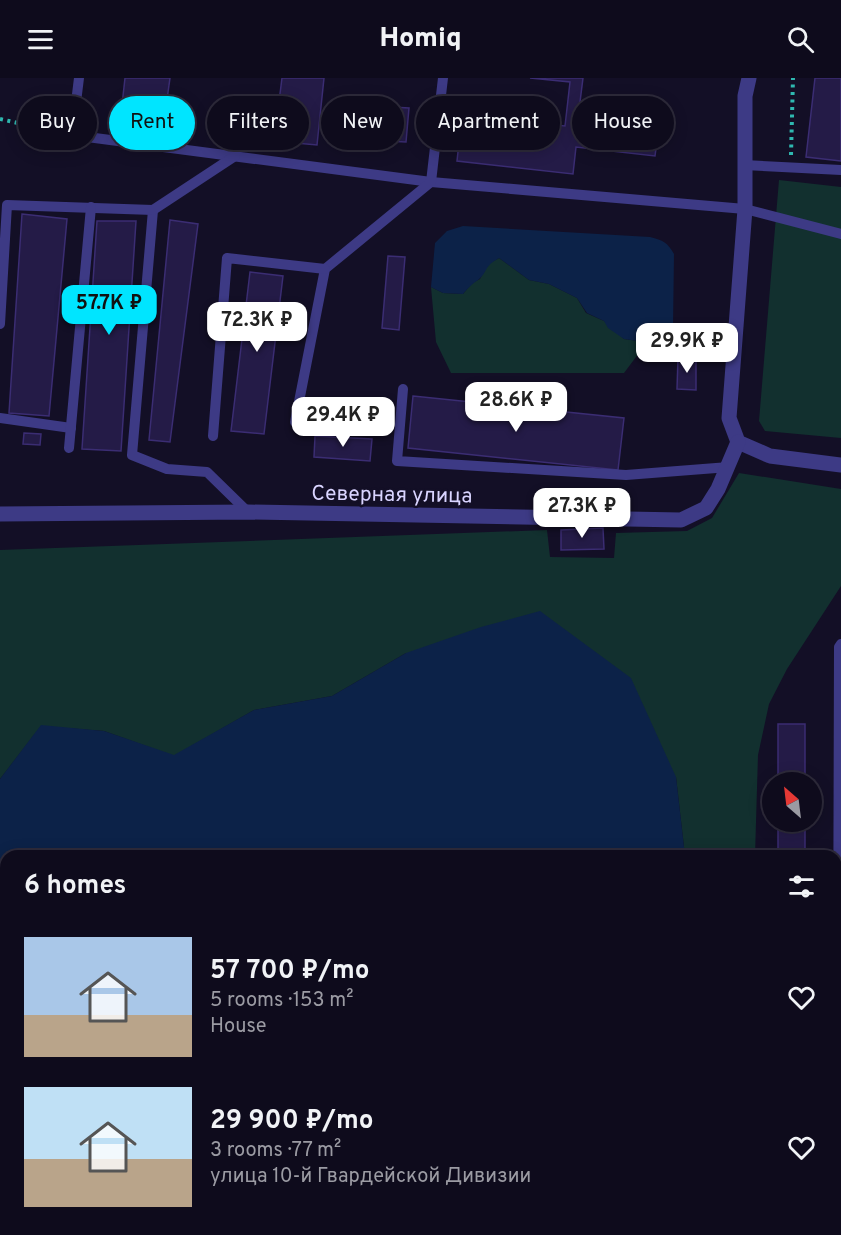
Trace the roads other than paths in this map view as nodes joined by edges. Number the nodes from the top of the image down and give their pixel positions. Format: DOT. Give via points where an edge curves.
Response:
graph roads {
  1 [pos="79,78"];
  2 [pos="443,78"];
  3 [pos="749,78"];
  4 [pos="235,156"];
  5 [pos="744,165"];
  6 [pos="841,170"];
  7 [pos="431,182"];
  8 [pos="91,207"];
  9 [pos="745,209"];
  10 [pos="153,210"];
  11 [pos="841,234"];
  12 [pos="325,269"];
  13 [pos="0,324"];
  14 [pos="403,388"];
  15 [pos="0,418"];
  16 [pos="295,422"];
  17 [pos="71,428"];
  18 [pos="213,436"];
  19 [pos="738,442"];
  20 [pos="69,448"];
  21 [pos="841,465"];
  22 [pos="729,467"];
  23 [pos="248,512"];
  24 [pos="0,514"];
  25 [pos="841,644"];
  26 [pos="839,717"];
  27 [pos="840,850"];
  1 -- 4 [label="lane" via="72,135"];
  2 -- 7 [label="lane"];
  3 -- 5 [label="street"];
  4 -- 7 [label="lane"];
  4 -- 10 [label="lane"];
  5 -- 6 [label="lane"];
  5 -- 9 [label="street"];
  7 -- 9 [label="lane"];
  7 -- 12 [label="lane"];
  8 -- 10 [label="lane"];
  8 -- 13 [label="lane" via="7,205"];
  8 -- 17 [label="lane"];
  9 -- 11 [label="lane"];
  9 -- 19 [label="street" via="729,418"];
  10 -- 23 [label="lane" via="132,456 167,469 207,472"];
  12 -- 16 [label="lane"];
  12 -- 18 [label="lane" via="226,258"];
  14 -- 22 [label="lane" via="397,461 626,475"];
  15 -- 17 [label="lane"];
  17 -- 20 [label="lane"];
  19 -- 21 [label="street" via="770,456"];
  19 -- 22 [label="street, Северная улица"];
  22 -- 23 [label="street, Северная улица" via="706,508 681,520"];
  23 -- 24 [label="street, Северная улица"];
  25 -- 26 [label="lane"];
  26 -- 27 [label="lane"];
}
